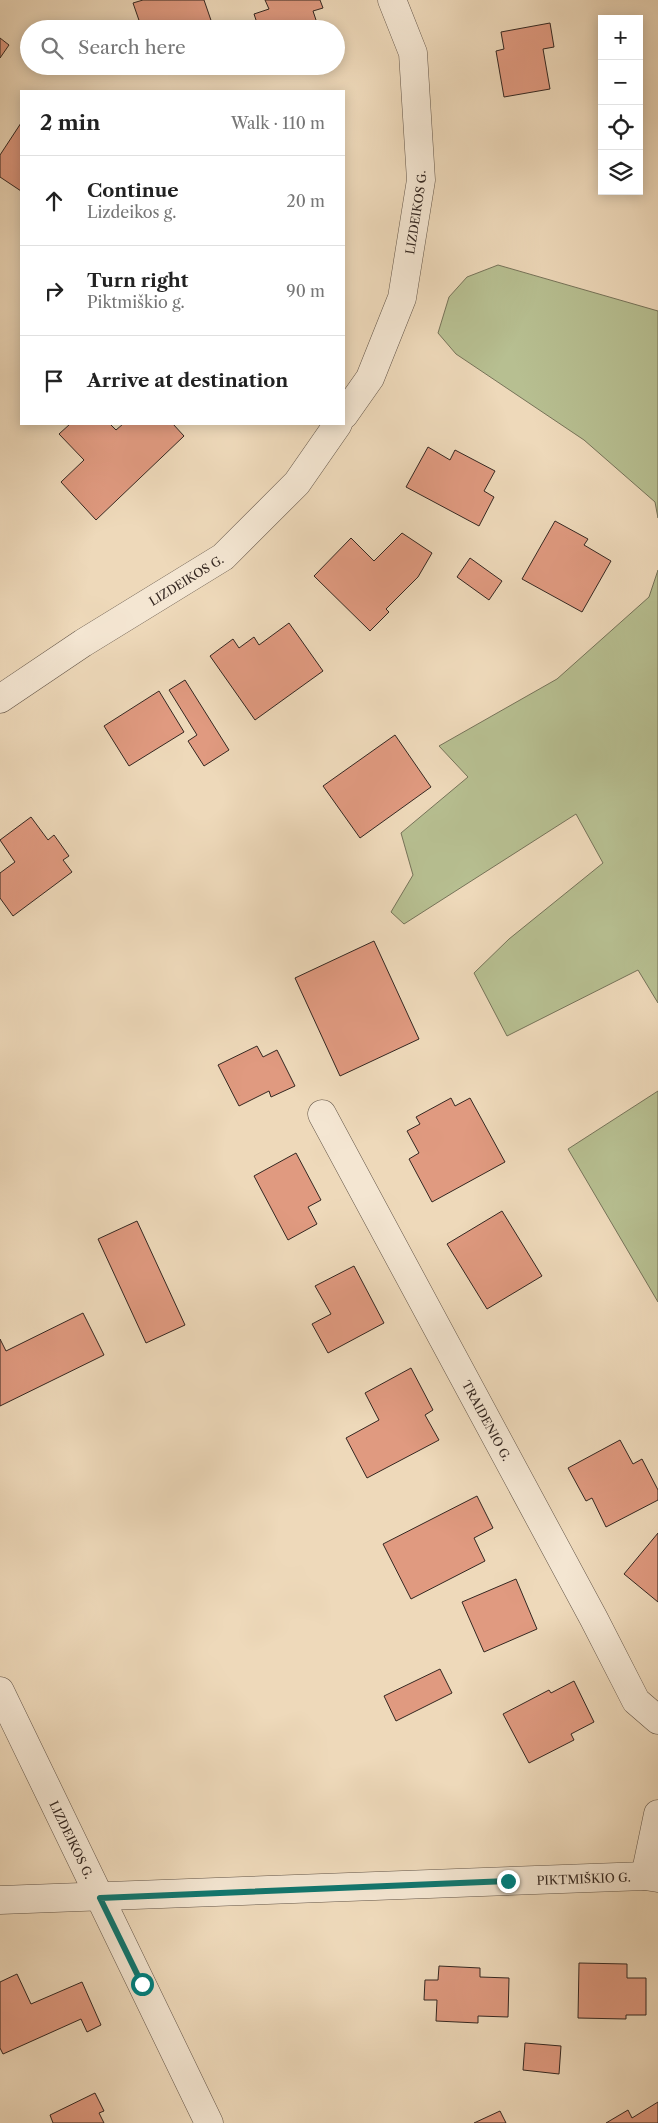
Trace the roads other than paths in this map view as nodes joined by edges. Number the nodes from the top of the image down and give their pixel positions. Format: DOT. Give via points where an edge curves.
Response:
graph roads {
  1 [pos="392,0"];
  2 [pos="345,414"];
  3 [pos="337,425"];
  4 [pos="0,699"];
  5 [pos="322,1114"];
  6 [pos="0,1691"];
  7 [pos="658,1720"];
  8 [pos="658,1814"];
  9 [pos="651,1877"];
  10 [pos="100,1898"];
  11 [pos="0,1900"];
  12 [pos="209,2123"];
  1 -- 2 [label="street, LIZDEIKOS G." via="413,53 421,180 402,298 370,378"];
  3 -- 4 [label="street, LIZDEIKOS G." via="297,483 223,557"];
  5 -- 7 [label="street, TRAIDENIO G." via="636,1701"];
  6 -- 10 [label="street, LIZDEIKOS G."];
  8 -- 9 [label="street"];
  9 -- 10 [label="street, PIKTMIŠKIO G."];
  10 -- 11 [label="street, PIKTMIŠKIO G."];
  10 -- 12 [label="street, LIZDEIKOS G."];
}
